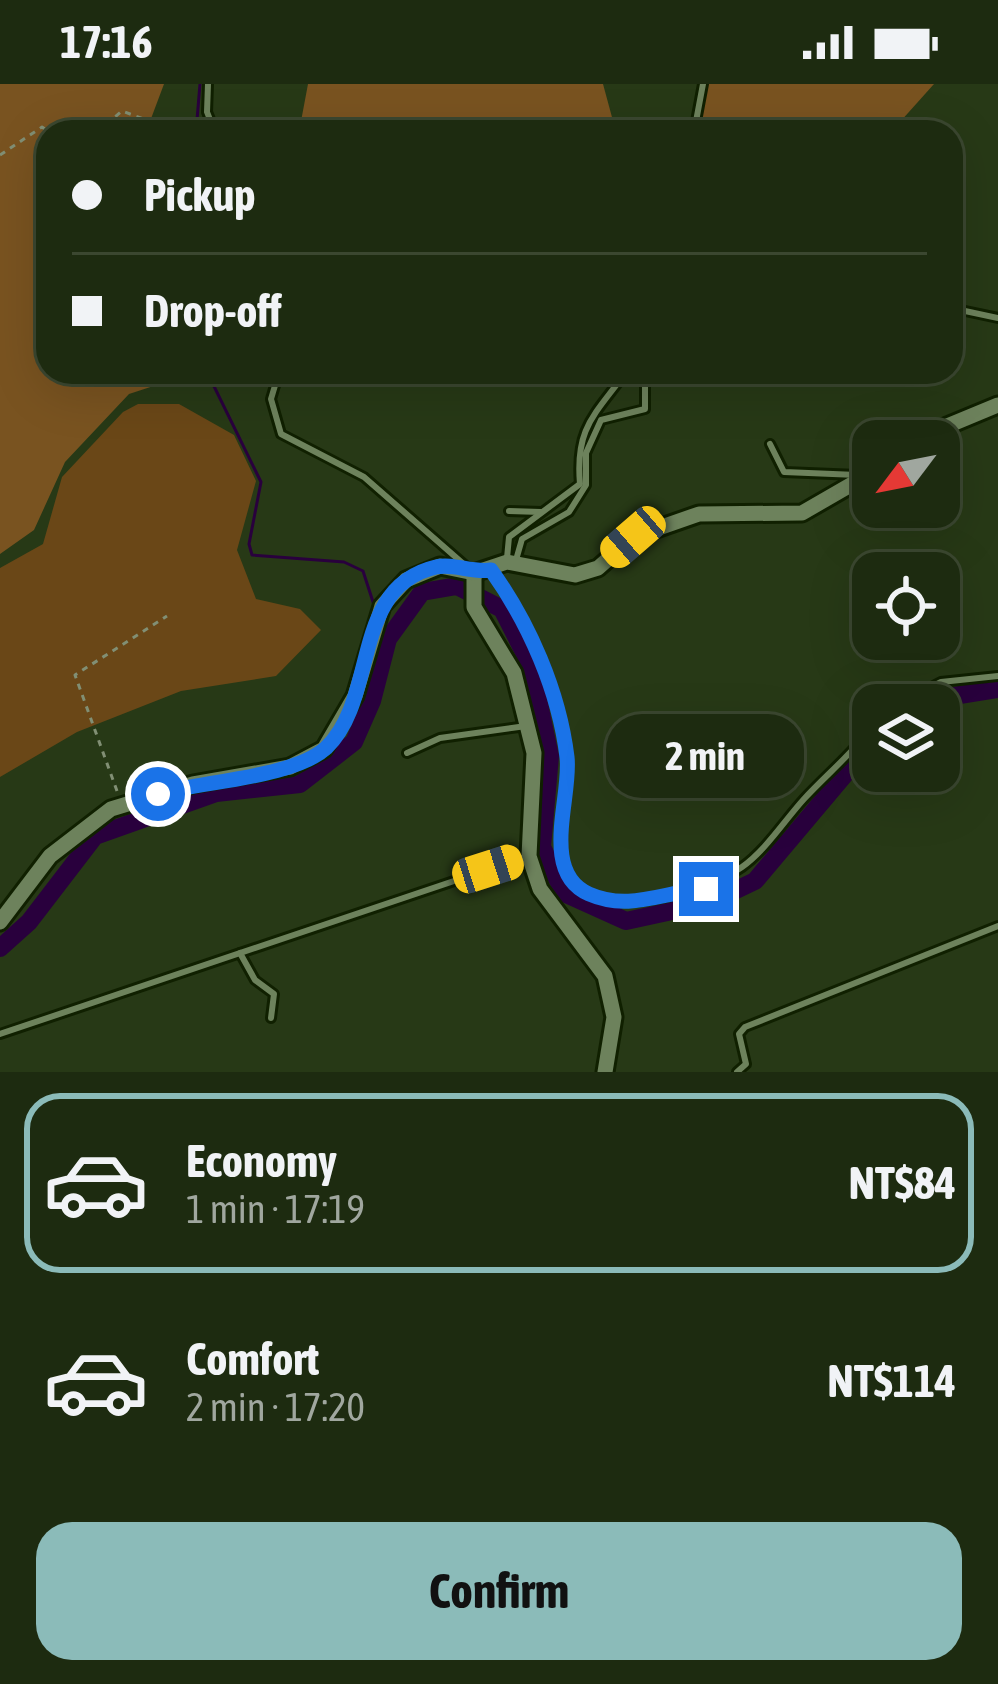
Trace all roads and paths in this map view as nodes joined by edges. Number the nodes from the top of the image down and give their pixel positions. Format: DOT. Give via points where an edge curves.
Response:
graph roads {
  1 [pos="208,84"];
  2 [pos="703,84"];
  3 [pos="208,116"];
  4 [pos="111,120"];
  5 [pos="148,120"];
  6 [pos="202,120"];
  7 [pos="210,120"];
  8 [pos="696,120"];
  9 [pos="36,131"];
  10 [pos="0,154"];
  11 [pos="963,311"];
  12 [pos="998,318"];
  13 [pos="276,384"];
  14 [pos="615,384"];
  15 [pos="645,384"];
  16 [pos="998,405"];
  17 [pos="960,421"];
  18 [pos="770,444"];
  19 [pos="852,474"];
  20 [pos="852,484"];
  21 [pos="508,511"];
  22 [pos="544,511"];
  23 [pos="511,562"];
  24 [pos="483,571"];
  25 [pos="167,616"];
  26 [pos="998,676"];
  27 [pos="937,684"];
  28 [pos="527,726"];
  29 [pos="852,749"];
  30 [pos="407,753"];
  31 [pos="122,805"];
  32 [pos="529,856"];
  33 [pos="0,922"];
  34 [pos="998,926"];
  35 [pos="240,953"];
  36 [pos="271,1018"];
  37 [pos="0,1034"];
  38 [pos="605,1072"];
  39 [pos="737,1072"];
  1 -- 3 [label="lane"];
  2 -- 8 [label="lane"];
  3 -- 6 [label="path"];
  3 -- 7 [label="lane"];
  4 -- 5 [label="path" via="122,111"];
  9 -- 10 [label="path"];
  11 -- 12 [label="lane"];
  13 -- 24 [label="lane" via="281,434 364,477"];
  14 -- 22 [label="lane" via="588,414 577,454 580,484"];
  15 -- 23 [label="lane" via="644,409 602,420 586,453 586,485 569,512 522,539"];
  16 -- 17 [label="street"];
  18 -- 19 [label="lane" via="784,472"];
  20 -- 23 [label="street" via="802,513 699,514 633,537 598,568 574,574"];
  21 -- 22 [label="lane"];
  22 -- 23 [label="lane" via="508,538"];
  23 -- 24 [label="street"];
  24 -- 28 [label="street" via="474,607 514,673"];
  24 -- 29 [label="lane" via="515,604 542,664 568,759 560,835 571,879 586,893 627,904 706,889 746,865"];
  24 -- 31 [label="street" via="440,566 406,580 382,606 345,721 324,749 290,767"];
  25 -- 31 [label="path" via="75,675"];
  26 -- 27 [label="lane"];
  28 -- 30 [label="lane" via="440,738"];
  28 -- 32 [label="street" via="534,753"];
  31 -- 33 [label="street" via="50,856"];
  32 -- 35 [label="lane"];
  32 -- 38 [label="street" via="540,889 605,976 614,1017"];
  34 -- 39 [label="lane" via="745,1027 739,1034 746,1064"];
  35 -- 36 [label="lane" via="274,994"];
  35 -- 37 [label="lane"];
}
